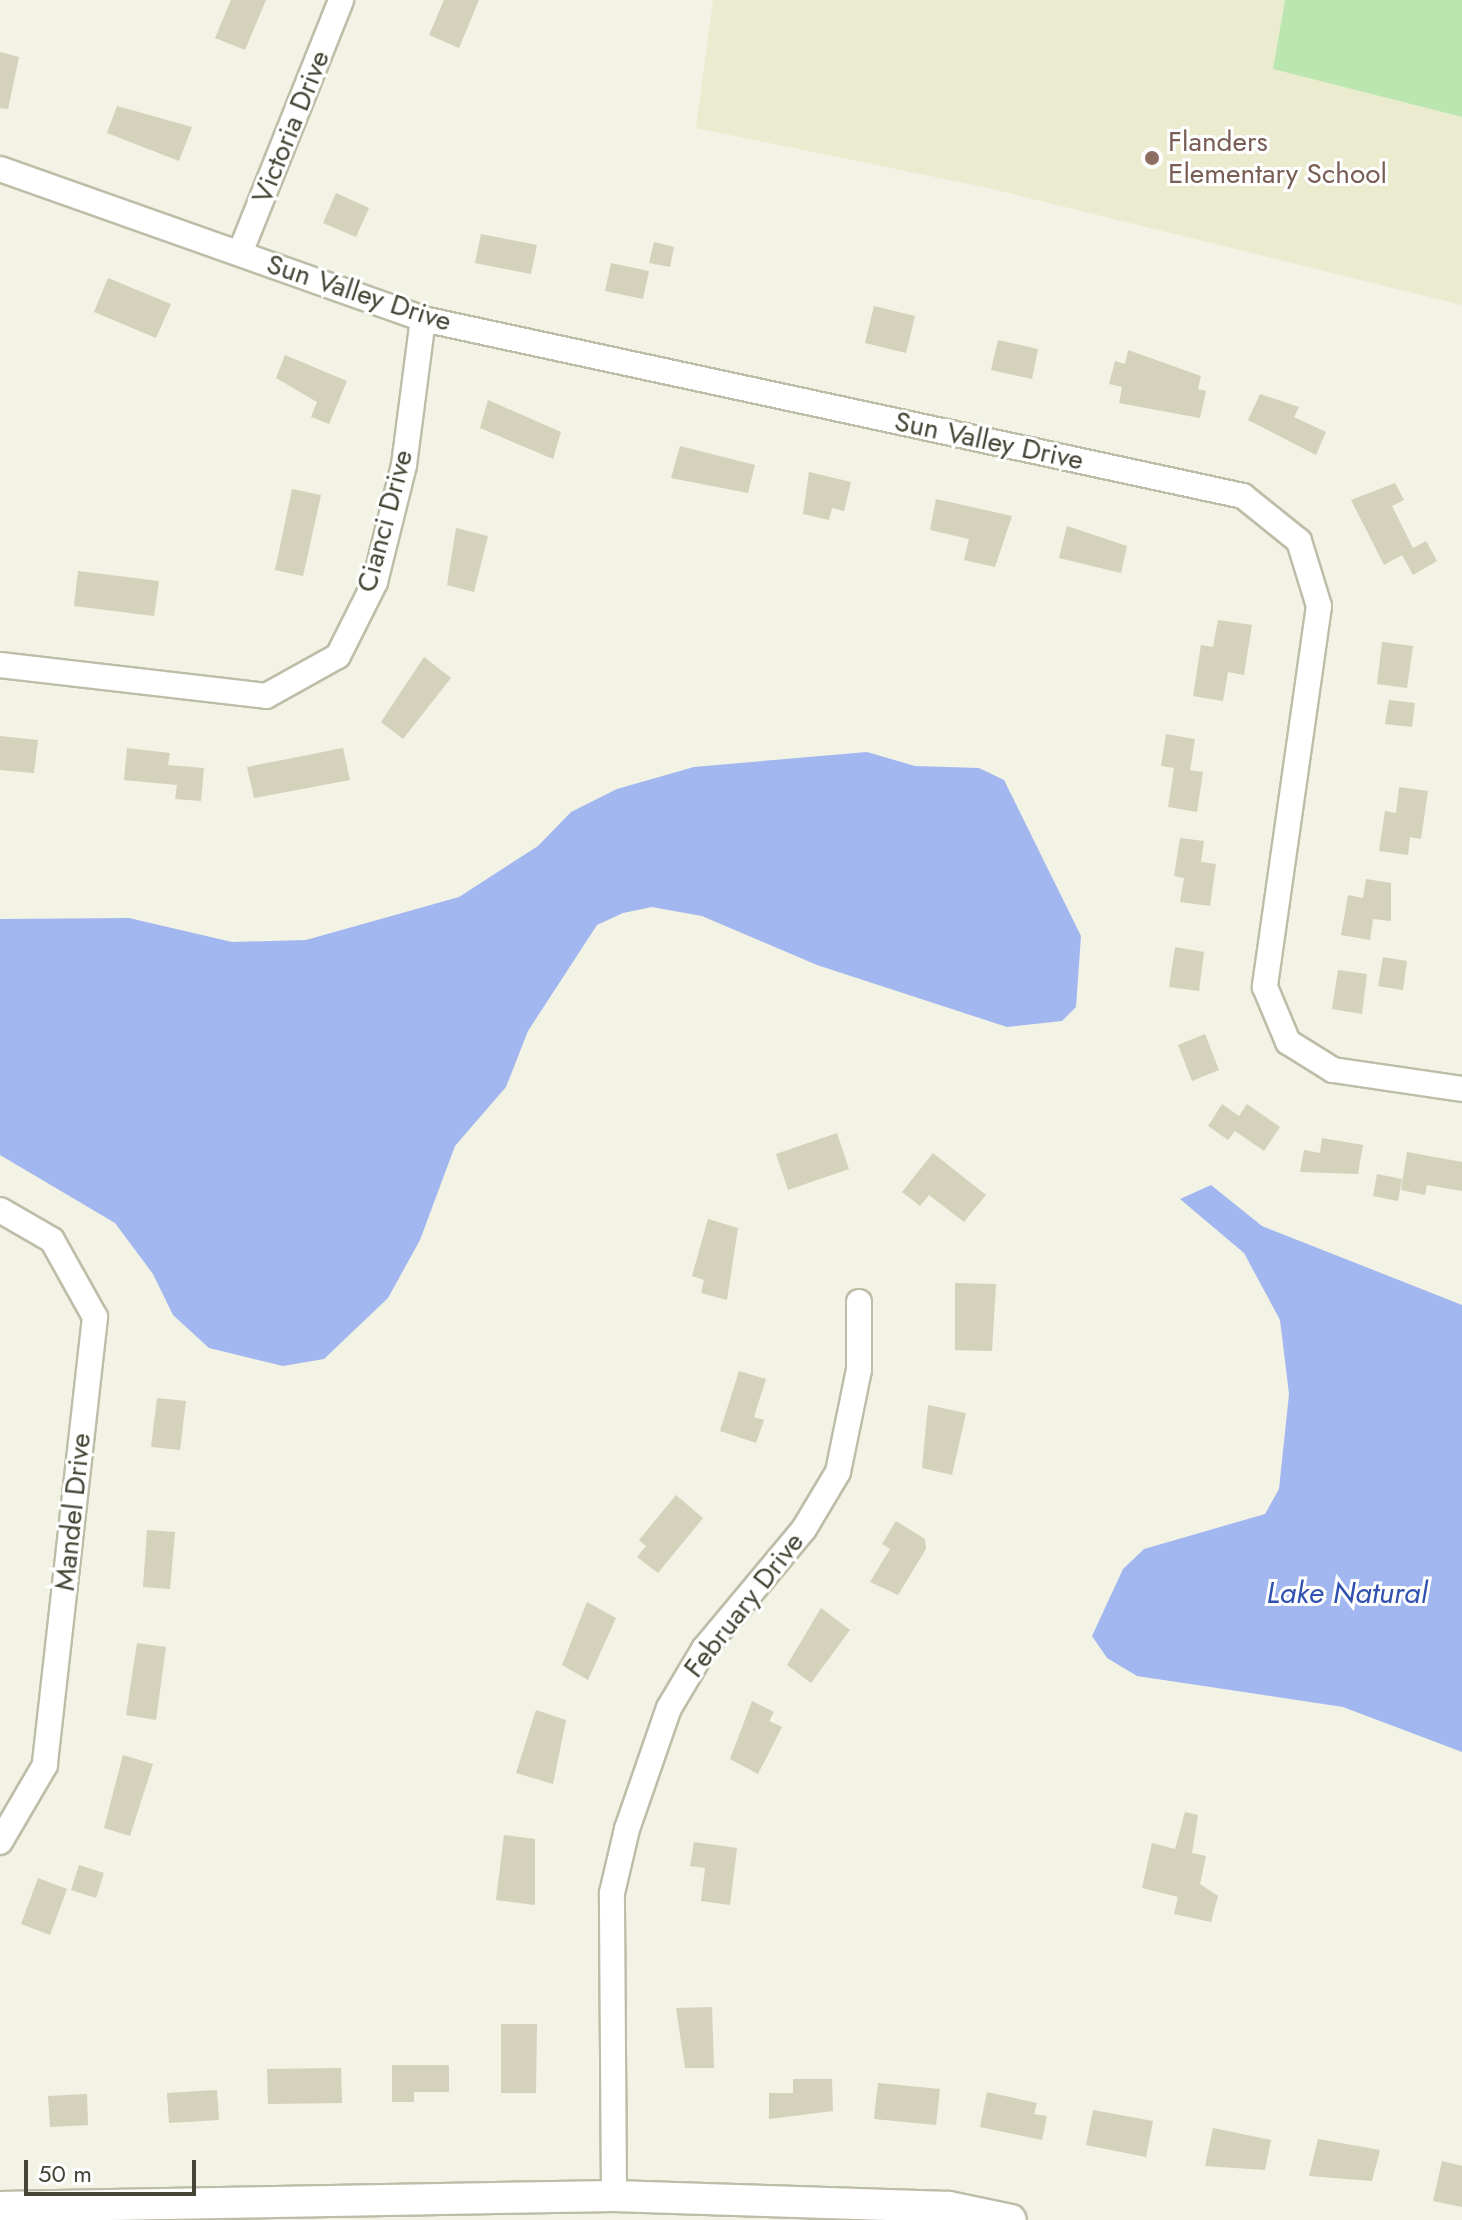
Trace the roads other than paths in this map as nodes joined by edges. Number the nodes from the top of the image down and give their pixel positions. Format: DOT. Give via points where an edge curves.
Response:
graph roads {
  1 [pos="341,0"];
  2 [pos="0,169"];
  3 [pos="240,253"];
  4 [pos="423,319"];
  5 [pos="0,665"];
  6 [pos="1462,1089"];
  7 [pos="0,1210"];
  8 [pos="859,1302"];
  9 [pos="0,1842"];
  10 [pos="614,2196"];
  11 [pos="0,2207"];
  12 [pos="1011,2220"];
  1 -- 3 [label="street, Victoria Drive"];
  2 -- 3 [label="street, Sun Valley Drive"];
  3 -- 4 [label="street, Sun Valley Drive"];
  4 -- 5 [label="street, Cianci Drive" via="404,465 375,582 338,656 266,696"];
  4 -- 6 [label="street, Sun Valley Drive" via="1243,496 1299,541 1319,606 1265,987 1288,1042 1333,1070"];
  7 -- 9 [label="street, Mandel Drive" via="52,1240 95,1317 45,1765"];
  8 -- 10 [label="street, February Drive" via="859,1370 838,1472 804,1529 697,1660 653,1747 627,1829 611,1909"];
  10 -- 11 [label="street"];
  10 -- 12 [label="street" via="949,2207"];
}
